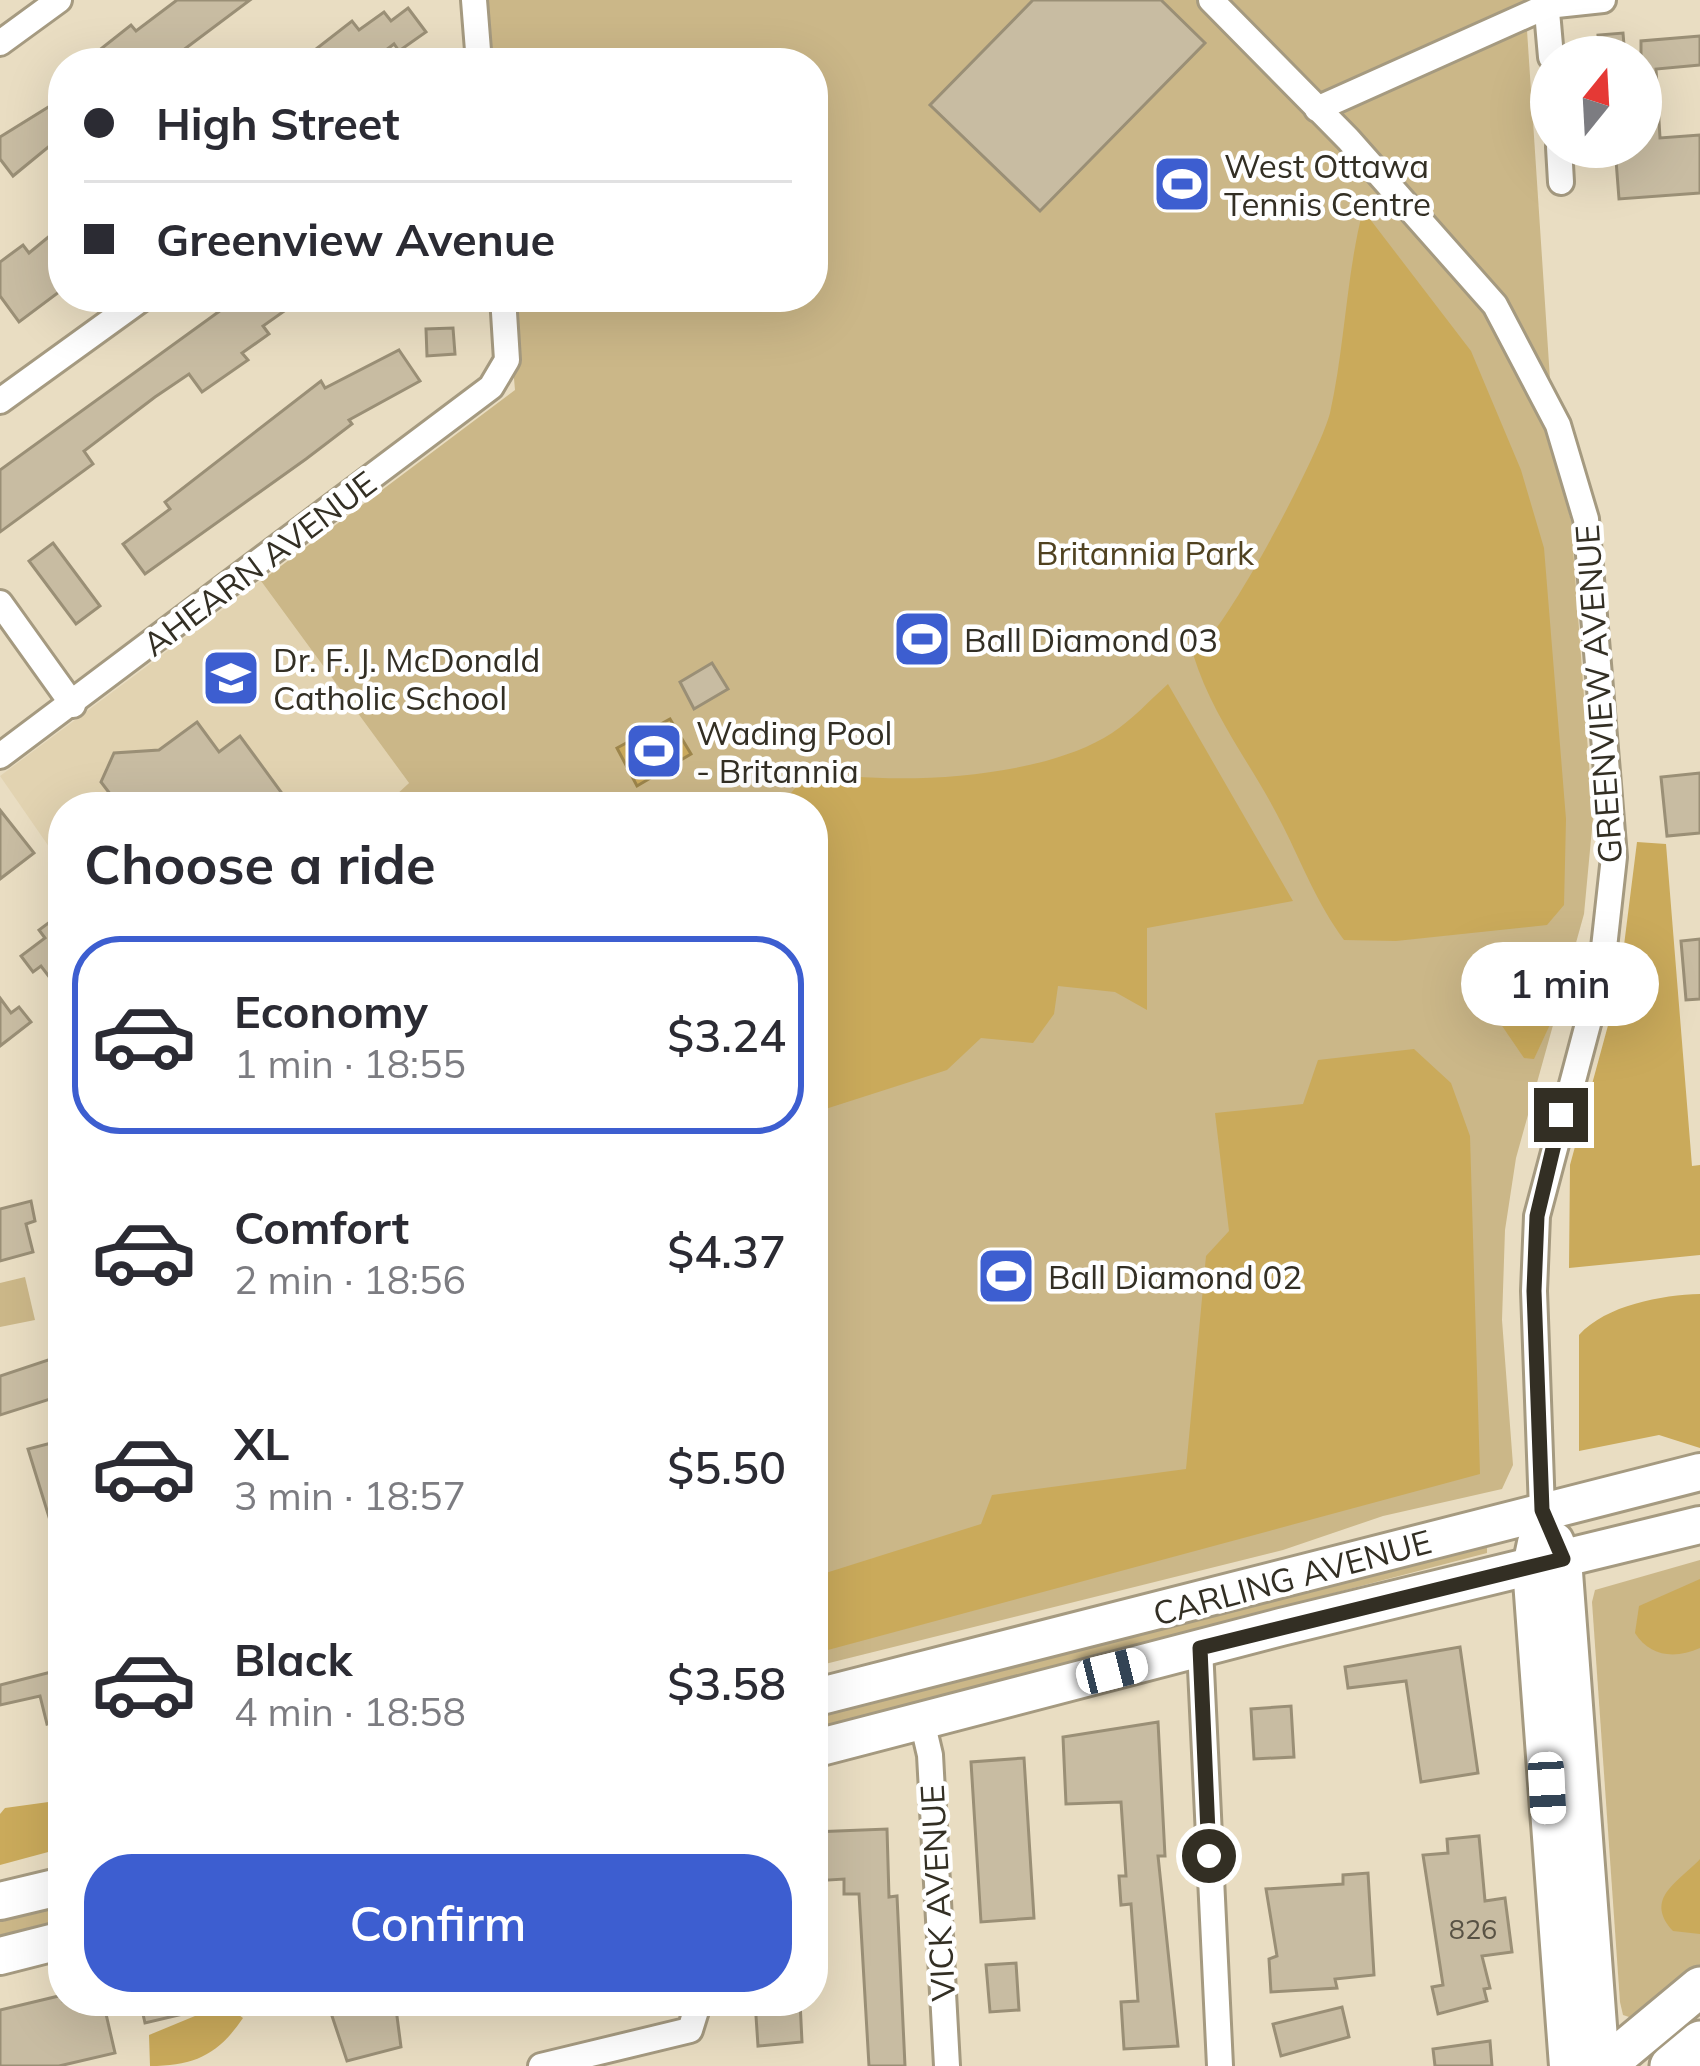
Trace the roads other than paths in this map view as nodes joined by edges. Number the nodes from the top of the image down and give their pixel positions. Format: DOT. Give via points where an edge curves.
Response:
graph roads {
  1 [pos="59,0"];
  2 [pos="474,0"];
  3 [pos="1211,0"];
  4 [pos="1603,0"];
  5 [pos="1547,3"];
  6 [pos="1549,36"];
  7 [pos="0,44"];
  8 [pos="474,48"];
  9 [pos="1317,109"];
  10 [pos="1560,168"];
  11 [pos="1562,182"];
  12 [pos="123,312"];
  13 [pos="503,312"];
  14 [pos="0,401"];
  15 [pos="0,603"];
  16 [pos="73,704"];
  17 [pos="0,756"];
  18 [pos="1700,1472"];
  19 [pos="1542,1510"];
  20 [pos="1700,1526"];
  21 [pos="1547,1563"];
  22 [pos="1200,1648"];
  23 [pos="828,1694"];
  24 [pos="922,1721"];
  25 [pos="828,1745"];
  26 [pos="48,1890"];
  27 [pos="0,1901"];
  28 [pos="48,1944"];
  29 [pos="0,1957"];
  30 [pos="1700,1987"];
  31 [pos="694,2016"];
  32 [pos="1700,2041"];
  33 [pos="541,2066"];
  34 [pos="946,2066"];
  35 [pos="1220,2066"];
  36 [pos="1568,2066"];
  37 [pos="1603,2066"];
  38 [pos="1670,2066"];
  1 -- 7 [label="street"];
  2 -- 8 [label="street"];
  3 -- 9 [label="street, GREENVIEW AVENUE"];
  4 -- 5 [label="street"];
  5 -- 6 [label="street"];
  5 -- 9 [label="street"];
  9 -- 19 [label="street, GREENVIEW AVENUE" via="1495,305 1558,425 1586,519 1614,857 1601,975 1537,1216"];
  10 -- 11 [label="street"];
  12 -- 14 [label="street"];
  13 -- 16 [label="street, AHEARN AVENUE" via="507,360 491,388"];
  15 -- 16 [label="street"];
  16 -- 17 [label="street, AHEARN AVENUE"];
  18 -- 19 [label="main road, CARLING AVENUE"];
  19 -- 21 [label="main road"];
  19 -- 23 [label="main road, CARLING AVENUE"];
  20 -- 21 [label="main road, CARLING AVENUE"];
  21 -- 22 [label="main road, CARLING AVENUE"];
  21 -- 36 [label="main road"];
  21 -- 37 [label="main road"];
  22 -- 24 [label="main road, CARLING AVENUE"];
  22 -- 35 [label="street"];
  24 -- 25 [label="main road, CARLING AVENUE"];
  24 -- 34 [label="street, VICK AVENUE"];
  26 -- 27 [label="main road"];
  28 -- 29 [label="main road"];
  30 -- 37 [label="main road"];
  31 -- 33 [label="street" via="690,2030"];
  32 -- 38 [label="main road"];
}
